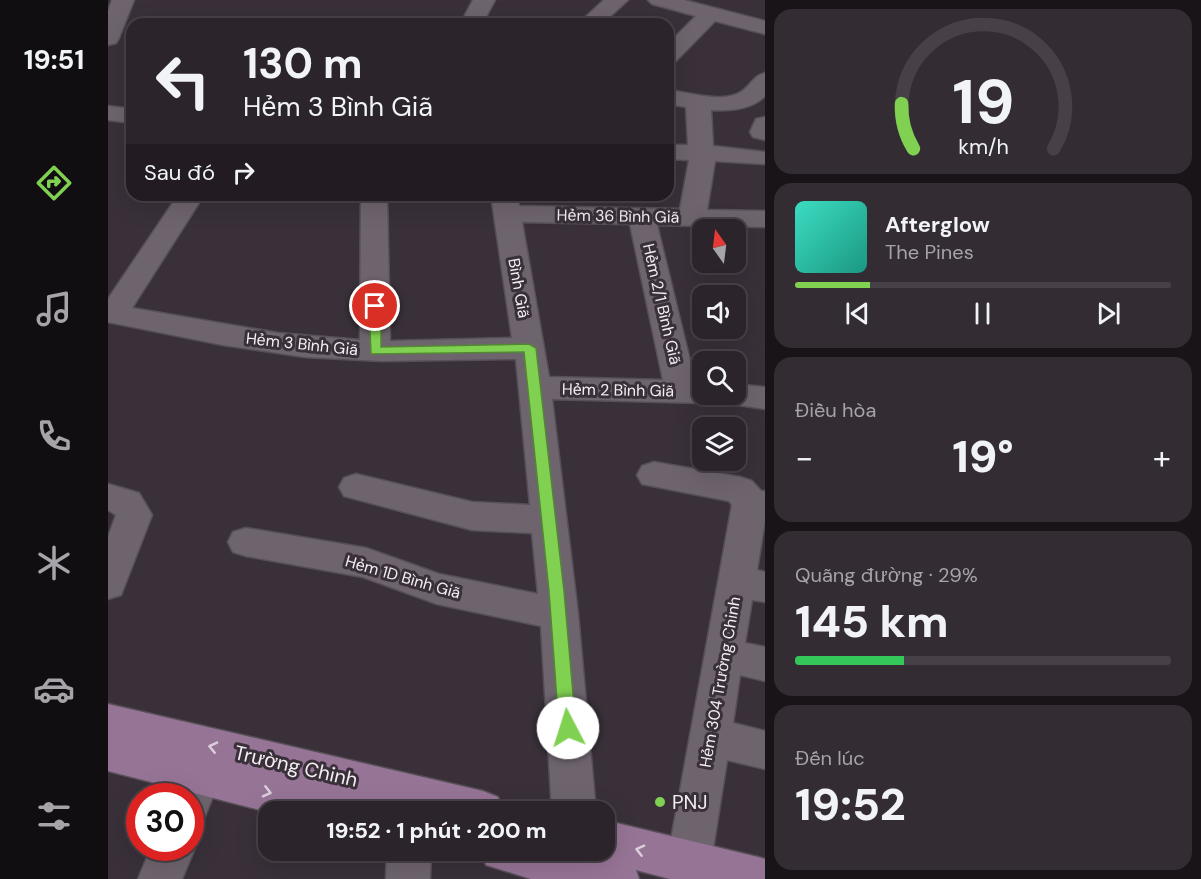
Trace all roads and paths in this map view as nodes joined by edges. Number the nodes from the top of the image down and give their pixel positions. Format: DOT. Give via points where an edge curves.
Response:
graph roads {
  1 [pos="123,0"];
  2 [pos="484,0"];
  3 [pos="617,0"];
  4 [pos="659,0"];
  5 [pos="710,14"];
  6 [pos="476,18"];
  7 [pos="596,18"];
  8 [pos="765,28"];
  9 [pos="108,38"];
  10 [pos="674,50"];
  11 [pos="763,85"];
  12 [pos="674,98"];
  13 [pos="698,102"];
  14 [pos="765,124"];
  15 [pos="765,133"];
  16 [pos="763,149"];
  17 [pos="674,152"];
  18 [pos="702,154"];
  19 [pos="187,201"];
  20 [pos="374,201"];
  21 [pos="505,205"];
  22 [pos="642,217"];
  23 [pos="692,218"];
  24 [pos="765,219"];
  25 [pos="529,348"];
  26 [pos="375,351"];
  27 [pos="534,388"];
  28 [pos="692,391"];
  29 [pos="746,396"];
  30 [pos="765,398"];
  31 [pos="654,475"];
  32 [pos="356,487"];
  33 [pos="108,497"];
  34 [pos="757,503"];
  35 [pos="549,520"];
  36 [pos="246,542"];
  37 [pos="108,584"];
  38 [pos="751,585"];
  39 [pos="559,614"];
  40 [pos="724,655"];
  41 [pos="765,664"];
  42 [pos="108,722"];
  43 [pos="711,737"];
  44 [pos="765,750"];
  45 [pos="108,752"];
  46 [pos="182,783"];
  47 [pos="204,790"];
  48 [pos="275,801"];
  49 [pos="404,801"];
  50 [pos="573,801"];
  51 [pos="615,860"];
  52 [pos="168,861"];
  53 [pos="409,861"];
  54 [pos="690,862"];
  55 [pos="160,879"];
  56 [pos="408,879"];
  57 [pos="758,879"];
  1 -- 9 [label="street"];
  2 -- 6 [label="street"];
  3 -- 7 [label="street"];
  4 -- 5 [label="street"];
  5 -- 8 [label="street" via="741,13"];
  5 -- 10 [label="street"];
  11 -- 13 [label="street" via="744,100"];
  12 -- 13 [label="street"];
  13 -- 18 [label="street"];
  14 -- 15 [label="street"];
  16 -- 18 [label="street"];
  17 -- 18 [label="street"];
  18 -- 23 [label="street"];
  19 -- 26 [label="street, Hẻm 3 Bình Giã" via="113,314 290,345"];
  20 -- 26 [label="street"];
  21 -- 22 [label="street, Hẻm 36 Bình Giã"];
  21 -- 25 [label="street, Bình Giã"];
  22 -- 23 [label="street, Hẻm 36 Bình Giã"];
  22 -- 28 [label="street, Hẻm 2/1 Bình Giã"];
  23 -- 24 [label="street, Hẻm 36 Bình Giã"];
  25 -- 26 [label="street, Hẻm 3 Bình Giã"];
  25 -- 27 [label="street, Bình Giã"];
  27 -- 28 [label="street, Hẻm 2 Bình Giã"];
  27 -- 35 [label="street, Bình Giã"];
  29 -- 30 [label="street"];
  31 -- 34 [label="street, Hẻm 304 Trường Chinh" via="740,490"];
  32 -- 35 [label="street" via="472,516"];
  33 -- 37 [label="street" via="127,502 134,515"];
  34 -- 38 [label="street, Hẻm 304 Trường Chinh"];
  35 -- 39 [label="street, Bình Giã"];
  36 -- 39 [label="street, Hẻm 1D Bình Giã" via="366,563 437,589"];
  38 -- 40 [label="street, Hẻm 304 Trường Chinh"];
  39 -- 50 [label="street, Bình Giã"];
  40 -- 41 [label="street"];
  40 -- 43 [label="street, Hẻm 304 Trường Chinh"];
  49 -- 42 [label="main road, Trường Chinh, one-way"];
  43 -- 44 [label="street"];
  43 -- 54 [label="street, Hẻm 304 Trường Chinh"];
  45 -- 46 [label="main road, Trường Chinh"];
  47 -- 48 [label="main road, Trường Chinh, one-way"];
  54 -- 51 [label="main road, one-way"];
  52 -- 55 [label="street"];
  53 -- 56 [label="street"];
  54 -- 57 [label="main road"];
}
